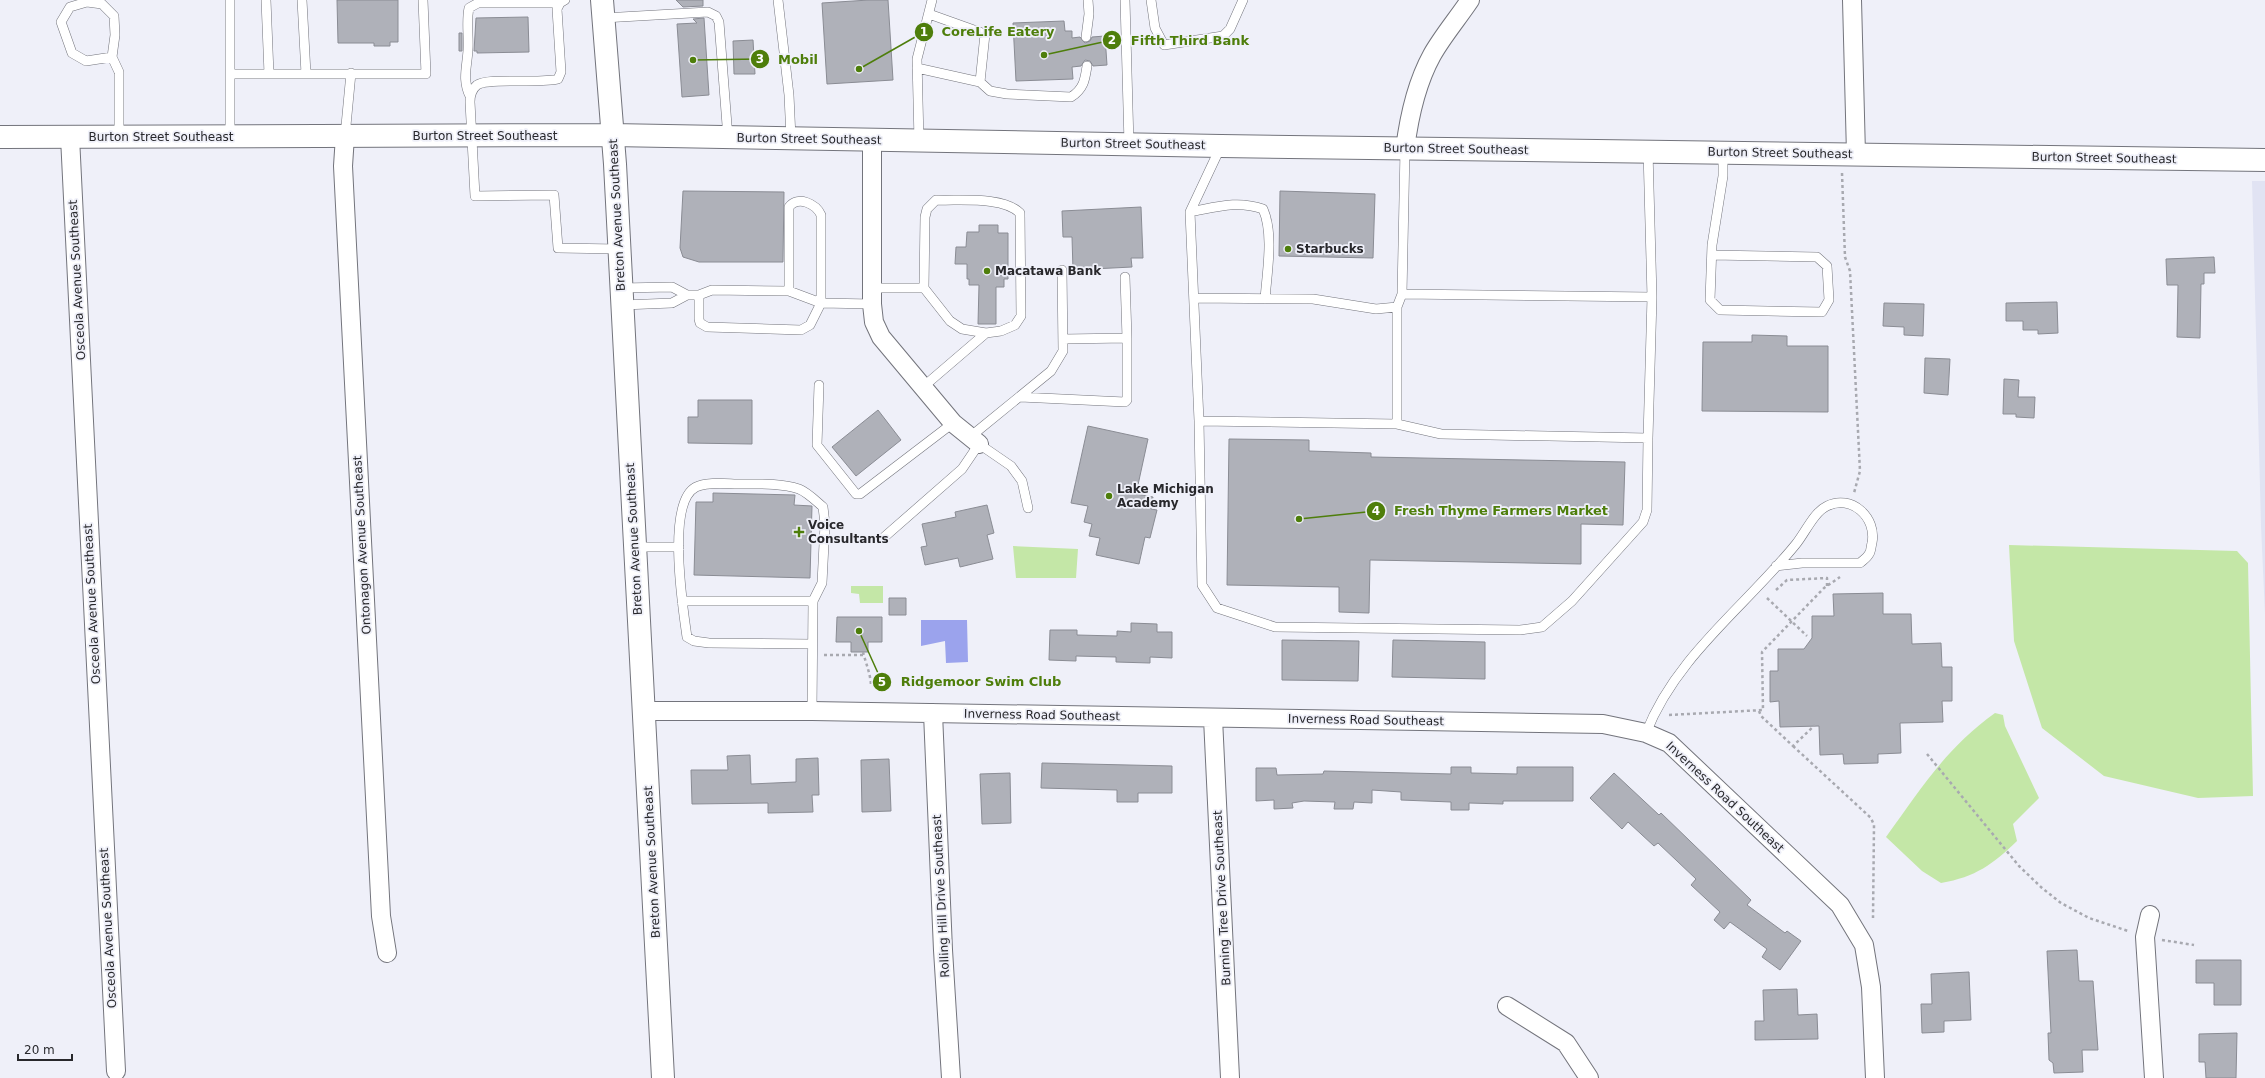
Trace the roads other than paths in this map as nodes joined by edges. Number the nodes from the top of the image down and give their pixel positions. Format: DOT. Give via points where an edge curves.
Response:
graph roads {
  1 [pos="230,0"];
  2 [pos="266,0"];
  3 [pos="302,0"];
  4 [pos="422,0"];
  5 [pos="778,0"];
  6 [pos="932,0"];
  7 [pos="1088,0"];
  8 [pos="1125,0"];
  9 [pos="1151,0"];
  10 [pos="1242,0"];
  11 [pos="1470,0"];
  12 [pos="1852,0"];
  13 [pos="562,2"];
  14 [pos="603,9"];
  15 [pos="928,14"];
  16 [pos="1086,37"];
  17 [pos="112,57"];
  18 [pos="1087,66"];
  19 [pos="917,68"];
  20 [pos="351,73"];
  21 [pos="230,74"];
  22 [pos="269,74"];
  23 [pos="306,74"];
  24 [pos="980,82"];
  25 [pos="470,96"];
  26 [pos="612,135"];
  27 [pos="345,136"];
  28 [pos="472,136"];
  29 [pos="0,137"];
  30 [pos="70,137"];
  31 [pos="119,137"];
  32 [pos="230,137"];
  33 [pos="728,138"];
  34 [pos="791,138"];
  35 [pos="872,140"];
  36 [pos="919,141"];
  37 [pos="1130,144"];
  38 [pos="1221,146"];
  39 [pos="1405,149"];
  40 [pos="1648,151"];
  41 [pos="1724,152"];
  42 [pos="1856,154"];
  43 [pos="2265,160"];
  44 [pos="1190,212"];
  45 [pos="618,248"];
  46 [pos="1712,255"];
  47 [pos="1062,270"];
  48 [pos="1125,277"];
  49 [pos="924,288"];
  50 [pos="789,290"];
  51 [pos="1402,294"];
  52 [pos="687,295"];
  53 [pos="699,295"];
  54 [pos="621,296"];
  55 [pos="872,296"];
  56 [pos="1652,297"];
  57 [pos="1195,298"];
  58 [pos="1265,299"];
  59 [pos="821,303"];
  60 [pos="1398,307"];
  61 [pos="986,333"];
  62 [pos="1127,338"];
  63 [pos="1063,340"];
  64 [pos="819,385"];
  65 [pos="923,387"];
  66 [pos="1020,397"];
  67 [pos="1199,421"];
  68 [pos="953,423"];
  69 [pos="1398,424"];
  70 [pos="1648,438"];
  71 [pos="974,440"];
  72 [pos="1028,508"];
  73 [pos="882,539"];
  74 [pos="634,547"];
  75 [pos="679,547"];
  76 [pos="1776,566"];
  77 [pos="682,601"];
  78 [pos="813,602"];
  79 [pos="811,644"];
  80 [pos="645,711"];
  81 [pos="812,711"];
  82 [pos="933,713"];
  83 [pos="1213,718"];
  84 [pos="1646,733"];
  85 [pos="2150,915"];
  86 [pos="387,953"];
  87 [pos="1507,1006"];
  88 [pos="116,1071"];
  89 [pos="663,1078"];
  90 [pos="951,1078"];
  91 [pos="1230,1078"];
  92 [pos="1589,1078"];
  93 [pos="1875,1078"];
  94 [pos="2154,1078"];
  1 -- 21 [label="lane"];
  2 -- 22 [label="lane"];
  3 -- 23 [label="lane"];
  4 -- 20 [label="lane" via="426,74"];
  5 -- 34 [label="lane" via="789,95"];
  6 -- 15 [label="lane"];
  7 -- 16 [label="lane"];
  8 -- 37 [label="lane"];
  9 -- 10 [label="lane" via="1156,28 1164,45 1222,36 1230,29"];
  11 -- 39 [label="street" via="1432,55 1422,76 1409,117"];
  12 -- 42 [label="street"];
  13 -- 25 [label="lane" via="557,9 561,72 558,79 484,82 476,85"];
  13 -- 25 [label="lane" via="478,3 469,8 465,79"];
  14 -- 26 [label="main road, Breton Avenue Southeast"];
  14 -- 33 [label="lane" via="708,12 716,16 719,22"];
  15 -- 19 [label="lane"];
  15 -- 24 [label="lane" via="984,34"];
  17 -- 17 [label="lane" via="114,16 102,4 87,2 70,8 61,22 72,52 86,61"];
  17 -- 31 [label="lane" via="119,72"];
  18 -- 24 [label="lane" via="1082,88 1071,97 1007,94 990,91"];
  19 -- 24 [label="lane"];
  19 -- 36 [label="lane"];
  20 -- 23 [label="lane"];
  20 -- 27 [label="lane"];
  21 -- 22 [label="lane"];
  21 -- 32 [label="lane"];
  22 -- 23 [label="lane"];
  25 -- 28 [label="lane"];
  26 -- 28 [label="main road, Burton Street Southeast"];
  26 -- 33 [label="main road, Burton Street Southeast"];
  26 -- 45 [label="main road, Breton Avenue Southeast"];
  27 -- 28 [label="main road, Burton Street Southeast"];
  27 -- 32 [label="main road, Burton Street Southeast"];
  27 -- 86 [label="street, Ontonagon Avenue Southeast" via="343,166 381,916"];
  28 -- 45 [label="lane" via="475,196 554,195 558,248"];
  29 -- 30 [label="main road, Burton Street Southeast"];
  30 -- 31 [label="main road, Burton Street Southeast"];
  30 -- 88 [label="street, Osceola Avenue Southeast"];
  31 -- 32 [label="main road, Burton Street Southeast"];
  33 -- 34 [label="main road, Burton Street Southeast"];
  34 -- 35 [label="main road, Burton Street Southeast"];
  35 -- 36 [label="main road, Burton Street Southeast"];
  35 -- 55 [label="street"];
  36 -- 37 [label="main road, Burton Street Southeast"];
  37 -- 38 [label="main road, Burton Street Southeast"];
  38 -- 39 [label="main road, Burton Street Southeast"];
  38 -- 44 [label="lane"];
  39 -- 40 [label="main road, Burton Street Southeast"];
  39 -- 51 [label="lane"];
  40 -- 41 [label="main road, Burton Street Southeast"];
  40 -- 56 [label="lane"];
  41 -- 42 [label="main road, Burton Street Southeast"];
  41 -- 46 [label="lane" via="1724,176"];
  42 -- 43 [label="main road, Burton Street Southeast"];
  44 -- 57 [label="lane"];
  44 -- 58 [label="lane" via="1236,204 1248,204 1263,210 1269,231"];
  45 -- 54 [label="main road, Breton Avenue Southeast"];
  46 -- 46 [label="lane" via="1710,300 1720,310 1822,312 1829,300 1827,266 1817,257"];
  47 -- 63 [label="lane"];
  48 -- 62 [label="lane"];
  49 -- 55 [label="lane"];
  49 -- 61 [label="lane" via="950,321 962,329"];
  49 -- 61 [label="lane" via="924,217 927,209 936,200 1004,202 1014,207 1020,213 1021,316 1014,325 1001,331"];
  50 -- 53 [label="lane" via="712,290"];
  50 -- 59 [label="lane"];
  50 -- 59 [label="lane" via="789,207 795,202 805,202 815,206 821,216"];
  51 -- 56 [label="lane"];
  51 -- 60 [label="lane"];
  52 -- 53 [label="lane"];
  52 -- 54 [label="lane" via="672,303"];
  52 -- 54 [label="lane" via="672,287"];
  53 -- 59 [label="lane" via="699,319 700,323 707,327 801,330 810,325"];
  54 -- 74 [label="main road, Breton Avenue Southeast"];
  55 -- 59 [label="lane"];
  55 -- 65 [label="street" via="874,322 881,337"];
  56 -- 70 [label="lane"];
  57 -- 58 [label="lane"];
  57 -- 67 [label="lane"];
  58 -- 60 [label="lane" via="1313,299 1376,309"];
  60 -- 69 [label="lane"];
  61 -- 65 [label="lane"];
  62 -- 63 [label="lane"];
  62 -- 66 [label="lane" via="1128,400 1125,402"];
  63 -- 66 [label="lane" via="1063,351 1051,371"];
  64 -- 68 [label="lane" via="817,445 856,494 860,494"];
  65 -- 68 [label="street"];
  66 -- 71 [label="lane"];
  67 -- 69 [label="lane"];
  67 -- 70 [label="lane" via="1202,585 1217,608 1276,627 1520,630 1542,627 1572,601 1643,522 1647,510"];
  68 -- 71 [label="street"];
  69 -- 70 [label="lane" via="1441,434"];
  71 -- 72 [label="lane" via="1011,466 1022,481"];
  71 -- 73 [label="lane" via="962,469"];
  74 -- 75 [label="lane"];
  74 -- 80 [label="main road, Breton Avenue Southeast"];
  75 -- 77 [label="lane"];
  75 -- 78 [label="lane" via="682,513 688,496 695,487 709,484 772,484 799,489 823,507 825,524 822,583"];
  76 -- 76 [label="lane" via="1826,506 1850,503 1863,512 1870,523 1873,538 1870,554 1860,563 1802,563"];
  76 -- 84 [label="lane" via="1686,664 1655,710"];
  77 -- 78 [label="lane"];
  77 -- 79 [label="lane" via="687,637 694,640 709,643"];
  78 -- 79 [label="lane"];
  79 -- 81 [label="lane"];
  80 -- 81 [label="street, Inverness Road Southeast"];
  80 -- 89 [label="main road, Breton Avenue Southeast"];
  81 -- 82 [label="street, Inverness Road Southeast"];
  82 -- 83 [label="street, Inverness Road Southeast"];
  82 -- 90 [label="street, Rolling Hill Drive Southeast"];
  83 -- 84 [label="street, Inverness Road Southeast" via="1603,724"];
  83 -- 91 [label="street, Burning Tree Drive Southeast"];
  84 -- 93 [label="street, Inverness Road Southeast" via="1669,743 1840,905 1864,945 1871,987"];
  85 -- 94 [label="street" via="2145,937"];
  87 -- 92 [label="street" via="1566,1043"];
}
